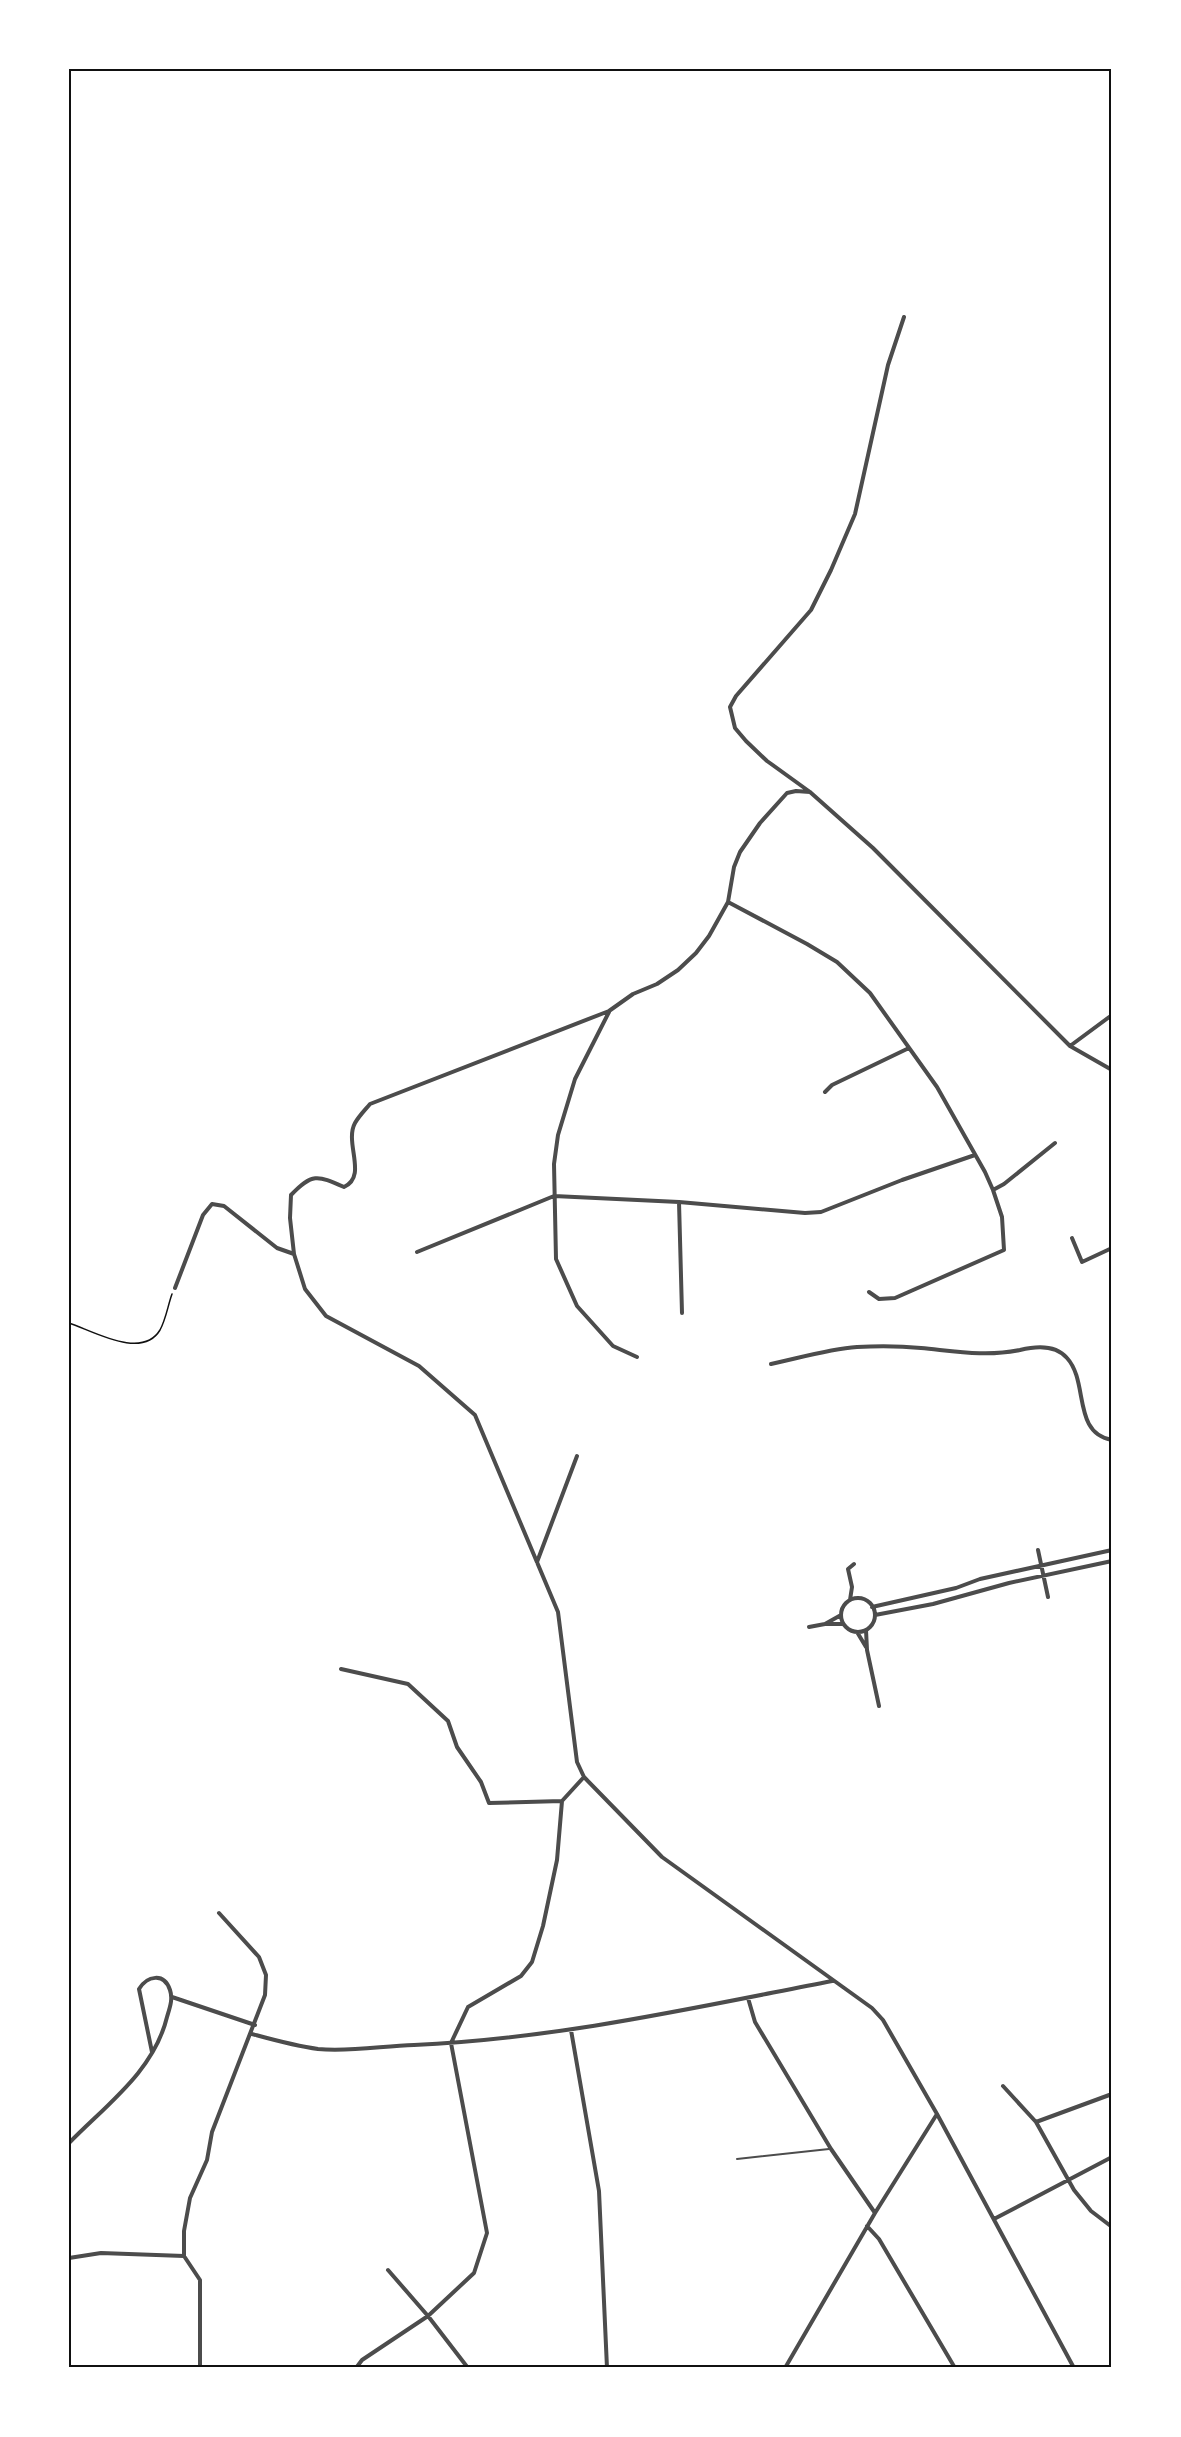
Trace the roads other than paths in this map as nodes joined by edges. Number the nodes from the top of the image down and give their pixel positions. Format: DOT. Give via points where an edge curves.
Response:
graph roads {
  1 [pos="904,317"];
  2 [pos="810,792"];
  3 [pos="728,902"];
  4 [pos="609,1011"];
  5 [pos="1112,1015"];
  6 [pos="1070,1046"];
  7 [pos="909,1048"];
  8 [pos="1112,1070"];
  9 [pos="825,1092"];
  10 [pos="1055,1143"];
  11 [pos="975,1155"];
  12 [pos="993,1190"];
  13 [pos="554,1196"];
  14 [pos="679,1202"];
  15 [pos="1072,1238"];
  16 [pos="1112,1248"];
  17 [pos="417,1252"];
  18 [pos="294,1254"];
  19 [pos="175,1288"];
  20 [pos="868,1292"];
  21 [pos="682,1313"];
  22 [pos="637,1357"];
  23 [pos="771,1364"];
  24 [pos="1112,1440"];
  25 [pos="577,1456"];
  26 [pos="1038,1550"];
  27 [pos="1112,1550"];
  28 [pos="1112,1561"];
  29 [pos="537,1563"];
  30 [pos="854,1564"];
  31 [pos="1041,1566"];
  32 [pos="1044,1576"];
  33 [pos="852,1587"];
  34 [pos="1048,1597"];
  35 [pos="858,1598"];
  36 [pos="850,1600"];
  37 [pos="872,1607"];
  38 [pos="841,1615"];
  39 [pos="875,1615"];
  40 [pos="825,1624"];
  41 [pos="843,1624"];
  42 [pos="808,1627"];
  43 [pos="866,1630"];
  44 [pos="857,1632"];
  45 [pos="867,1650"];
  46 [pos="341,1669"];
  47 [pos="879,1706"];
  48 [pos="584,1777"];
  49 [pos="562,1801"];
  50 [pos="219,1913"];
  51 [pos="832,1981"];
  52 [pos="172,1997"];
  53 [pos="747,1997"];
  54 [pos="255,2025"];
  55 [pos="571,2030"];
  56 [pos="252,2034"];
  57 [pos="451,2043"];
  58 [pos="152,2052"];
  59 [pos="1004,2086"];
  60 [pos="1112,2094"];
  61 [pos="937,2114"];
  62 [pos="1036,2122"];
  63 [pos="69,2143"];
  64 [pos="831,2149"];
  65 [pos="1112,2157"];
  66 [pos="736,2159"];
  67 [pos="1068,2181"];
  68 [pos="875,2213"];
  69 [pos="994,2219"];
  70 [pos="867,2226"];
  71 [pos="1112,2228"];
  72 [pos="184,2256"];
  73 [pos="69,2258"];
  74 [pos="388,2270"];
  75 [pos="428,2316"];
  76 [pos="200,2368"];
  77 [pos="356,2368"];
  78 [pos="468,2368"];
  79 [pos="607,2368"];
  80 [pos="785,2368"];
  81 [pos="956,2368"];
  82 [pos="1074,2368"];
  1 -- 2 [label="street" via="888,365 855,514 831,570 811,610 756,670 730,707 735,728 746,741"];
  2 -- 3 [label="street" via="787,793 760,823 740,852"];
  2 -- 6 [label="street" via="873,848"];
  3 -- 4 [label="street" via="709,936 678,970"];
  3 -- 7 [label="street" via="837,963 870,993"];
  4 -- 13 [label="street" via="575,1079 566,1107 554,1164"];
  4 -- 18 [label="street" via="370,1104 354,1124 351,1141 356,1175 352,1184 344,1187 323,1178 306,1180 291,1195"];
  5 -- 6 [label="street"];
  6 -- 8 [label="street"];
  7 -- 9 [label="street"];
  7 -- 11 [label="street" via="937,1087"];
  10 -- 12 [label="street"];
  11 -- 12 [label="street"];
  11 -- 14 [label="street" via="821,1212"];
  12 -- 20 [label="street" via="1002,1217 1004,1250 895,1298 879,1299"];
  13 -- 14 [label="street"];
  13 -- 17 [label="street"];
  13 -- 22 [label="street" via="556,1259 577,1306 613,1346"];
  14 -- 21 [label="street"];
  15 -- 16 [label="street" via="1082,1262"];
  18 -- 19 [label="street" via="277,1248 225,1206 212,1204 203,1215"];
  18 -- 29 [label="street" via="305,1289 326,1316 419,1366 475,1415"];
  23 -- 24 [label="street" via="854,1347 984,1354 1041,1345 1067,1358 1077,1376 1088,1424 1102,1438"];
  25 -- 29 [label="street"];
  26 -- 31 [label="street"];
  27 -- 31 [label="street"];
  28 -- 32 [label="street"];
  29 -- 48 [label="street" via="558,1612 577,1762"];
  30 -- 33 [label="street" via="849,1569"];
  31 -- 32 [label="street"];
  31 -- 37 [label="street"];
  32 -- 34 [label="street"];
  32 -- 39 [label="street"];
  33 -- 35 [label="street"];
  33 -- 36 [label="street"];
  35 -- 36 [label="street"];
  35 -- 37 [label="street"];
  36 -- 38 [label="street"];
  37 -- 39 [label="street"];
  38 -- 40 [label="street"];
  38 -- 41 [label="street"];
  39 -- 43 [label="street"];
  40 -- 41 [label="street"];
  40 -- 42 [label="street"];
  41 -- 44 [label="street"];
  43 -- 44 [label="street"];
  43 -- 45 [label="street"];
  44 -- 45 [label="street"];
  45 -- 47 [label="street"];
  46 -- 49 [label="street" via="408,1684 448,1721 457,1747 481,1782 489,1803"];
  48 -- 49 [label="street"];
  48 -- 51 [label="street" via="662,1857"];
  49 -- 57 [label="street" via="557,1860 532,1962 521,1976 468,2007"];
  50 -- 54 [label="street" via="259,1957 266,1975 265,1995"];
  51 -- 53 [label="street"];
  51 -- 61 [label="street" via="883,2020"];
  52 -- 54 [label="street"];
  52 -- 58 [label="street" via="164,2030"];
  52 -- 58 [label="street" via="162,1980 144,1981 139,1989"];
  53 -- 55 [label="street"];
  53 -- 64 [label="street" via="755,2022"];
  54 -- 56 [label="street"];
  55 -- 57 [label="street"];
  55 -- 79 [label="street" via="599,2191"];
  56 -- 57 [label="street" via="320,2049"];
  56 -- 72 [label="street" via="190,2198"];
  57 -- 75 [label="street" via="487,2233 474,2273"];
  58 -- 63 [label="street" via="122,2093"];
  59 -- 62 [label="street"];
  60 -- 62 [label="street"];
  61 -- 68 [label="street"];
  61 -- 69 [label="street"];
  62 -- 67 [label="street"];
  64 -- 66 [label="lane"];
  64 -- 68 [label="street"];
  65 -- 67 [label="street"];
  67 -- 69 [label="street"];
  67 -- 71 [label="street" via="1091,2211"];
  68 -- 70 [label="street"];
  69 -- 82 [label="street"];
  70 -- 80 [label="street"];
  70 -- 81 [label="street" via="879,2239"];
  72 -- 73 [label="street" via="101,2253"];
  72 -- 76 [label="street" via="200,2280"];
  74 -- 75 [label="street"];
  75 -- 77 [label="street"];
  75 -- 78 [label="street"];
}
